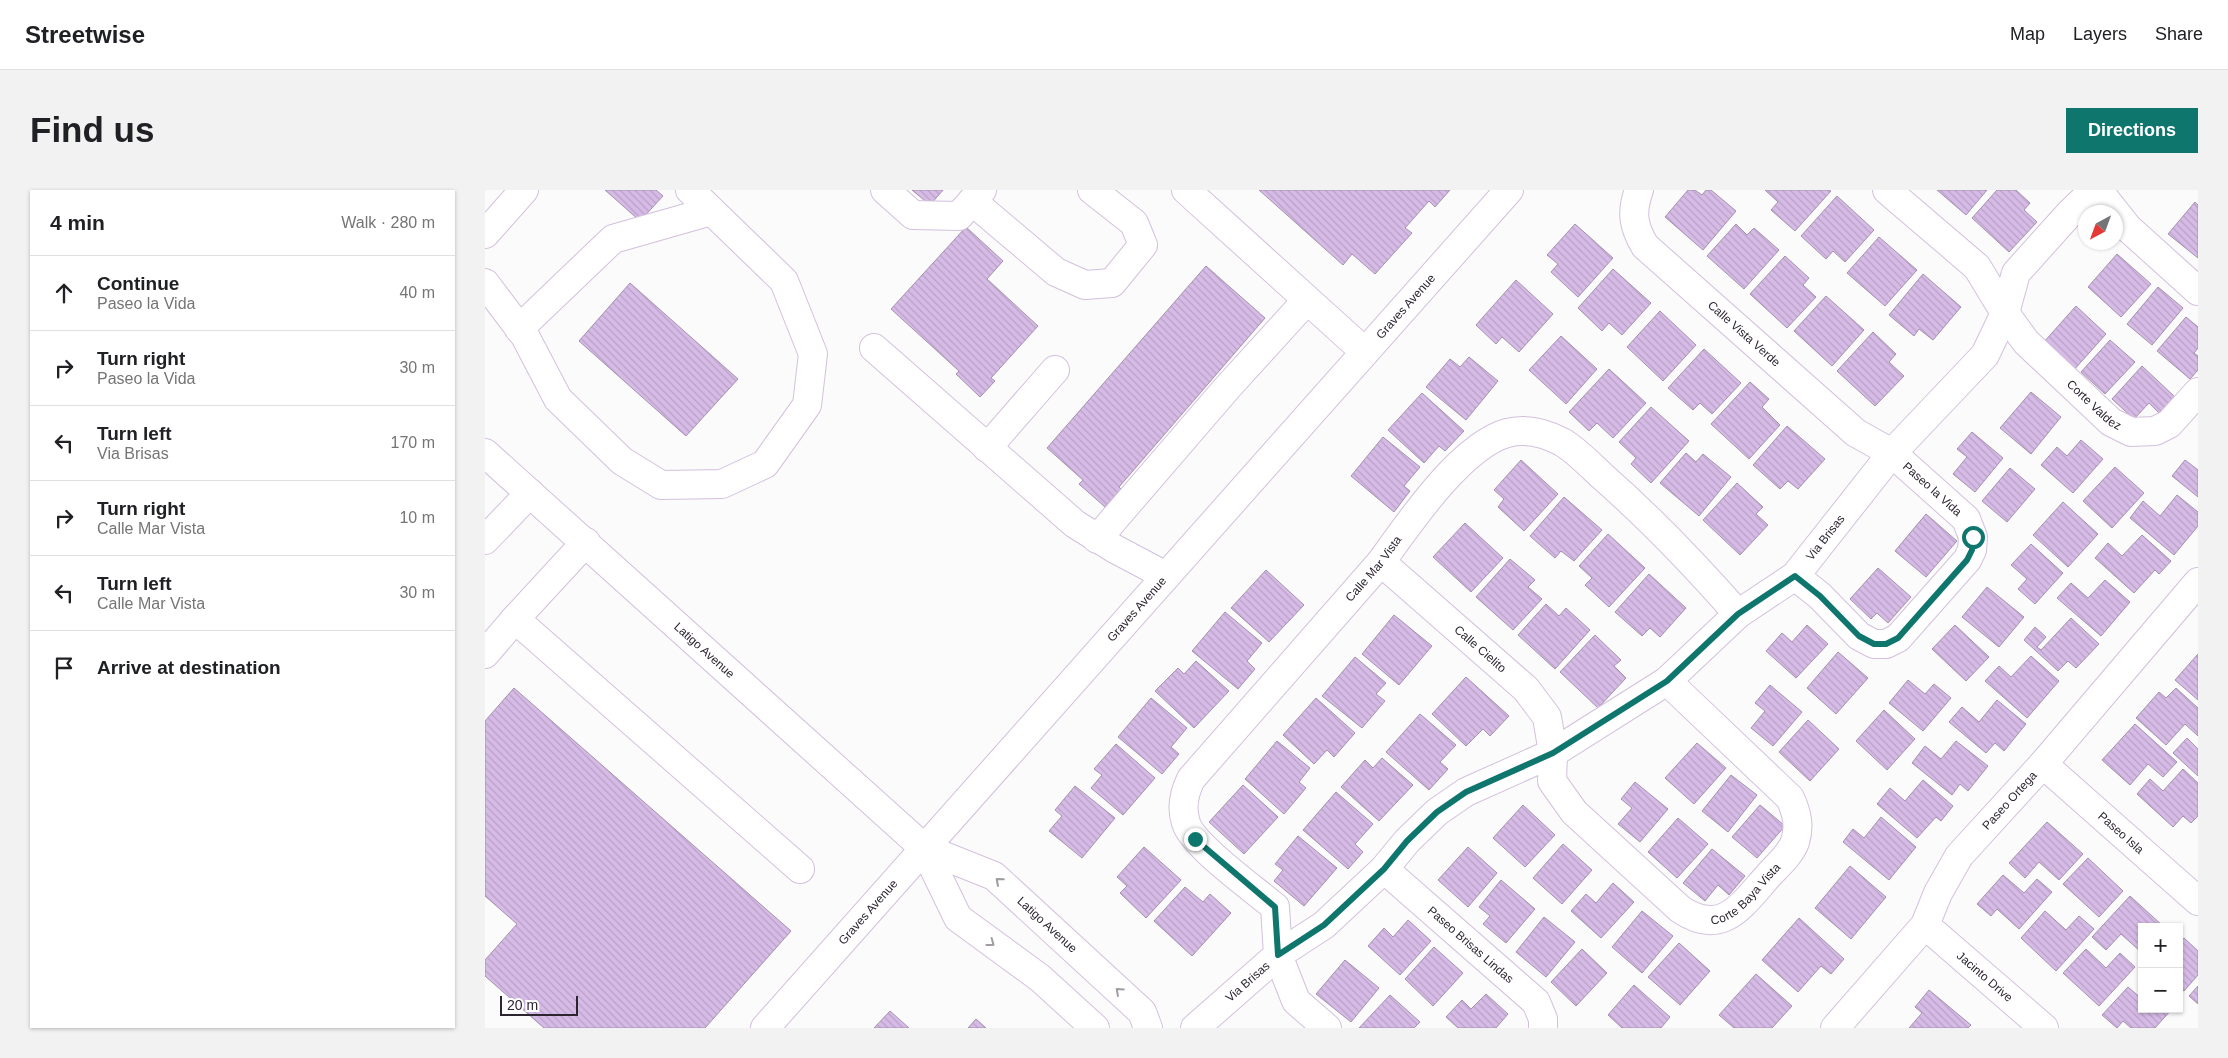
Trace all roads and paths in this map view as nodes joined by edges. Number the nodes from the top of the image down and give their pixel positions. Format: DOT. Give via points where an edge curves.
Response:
graph roads {
  1 [pos="524,190"];
  2 [pos="690,190"];
  3 [pos="885,190"];
  4 [pos="1092,190"];
  5 [pos="1186,190"];
  6 [pos="1509,190"];
  7 [pos="1639,190"];
  8 [pos="1887,190"];
  9 [pos="2096,190"];
  10 [pos="977,195"];
  11 [pos="711,211"];
  12 [pos="485,234"];
  13 [pos="485,283"];
  14 [pos="2198,291"];
  15 [pos="1307,300"];
  16 [pos="2005,313"];
  17 [pos="519,329"];
  18 [pos="874,348"];
  19 [pos="1365,352"];
  20 [pos="1055,370"];
  21 [pos="2198,392"];
  22 [pos="987,448"];
  23 [pos="485,453"];
  24 [pos="1892,453"];
  25 [pos="530,493"];
  26 [pos="1097,539"];
  27 [pos="485,540"];
  28 [pos="586,542"];
  29 [pos="1381,562"];
  30 [pos="1166,576"];
  31 [pos="1795,576"];
  32 [pos="2198,582"];
  33 [pos="1738,614"];
  34 [pos="515,619"];
  35 [pos="485,654"];
  36 [pos="1667,681"];
  37 [pos="1553,753"];
  38 [pos="2043,764"];
  39 [pos="924,848"];
  40 [pos="800,869"];
  41 [pos="1384,869"];
  42 [pos="2193,888"];
  43 [pos="1925,925"];
  44 [pos="1278,955"];
  45 [pos="765,1028"];
  46 [pos="1095,1028"];
  47 [pos="1149,1028"];
  48 [pos="1195,1028"];
  49 [pos="1327,1028"];
  50 [pos="1543,1028"];
  51 [pos="1835,1028"];
  52 [pos="2044,1028"];
  1 -- 12 [label="street"];
  2 -- 11 [label="street"];
  3 -- 10 [label="street" via="913,215 959,216"];
  4 -- 10 [label="street" via="1134,223 1143,245 1112,284 1085,285 1056,272"];
  5 -- 15 [label="street"];
  6 -- 19 [label="street, Graves Avenue"];
  7 -- 24 [label="street, Calle Vista Verde" via="1633,213 1636,230 1645,246 1856,433"];
  8 -- 16 [label="street" via="1977,267"];
  9 -- 14 [label="street" via="2128,228"];
  9 -- 16 [label="street, Via Brisas" via="2070,213 2016,273"];
  11 -- 17 [label="street" via="613,240"];
  11 -- 17 [label="street" via="784,281 813,354 807,406 765,464 723,484 661,486 622,462 558,399"];
  13 -- 17 [label="street"];
  15 -- 19 [label="street"];
  15 -- 26 [label="street"];
  16 -- 21 [label="street, Corte Valdez" via="2032,348 2123,430 2147,432 2169,424"];
  16 -- 24 [label="street, Via Brisas" via="1985,355"];
  18 -- 22 [label="street"];
  19 -- 30 [label="street, Graves Avenue"];
  20 -- 22 [label="street"];
  22 -- 26 [label="street"];
  23 -- 25 [label="street, Latigo Avenue"];
  24 -- 31 [label="street, Via Brisas"];
  24 -- 31 [label="street, Paseo la Vida" via="1966,519 1973,537 1967,560 1898,638 1886,644 1874,644 1859,636 1820,596"];
  25 -- 27 [label="street"];
  25 -- 28 [label="street, Latigo Avenue"];
  26 -- 30 [label="street"];
  28 -- 34 [label="street"];
  28 -- 39 [label="street, Latigo Avenue"];
  29 -- 33 [label="street, Calle Mar Vista" via="1409,523 1463,460 1487,442 1507,433 1542,433 1564,443 1631,501 1663,531"];
  29 -- 37 [label="street, Calle Cielito" via="1525,689 1547,717"];
  29 -- 44 [label="street, Calle Mar Vista" via="1185,789 1183,807 1186,824 1195,839 1275,907"];
  30 -- 39 [label="street, Graves Avenue"];
  31 -- 33 [label="street, Via Brisas"];
  32 -- 38 [label="street, Paseo Ortega"];
  33 -- 36 [label="street, Via Brisas"];
  34 -- 35 [label="street"];
  34 -- 40 [label="street"];
  36 -- 37 [label="street, Via Brisas"];
  36 -- 37 [label="street, Corte Baya Vista" via="1789,798 1797,814 1798,826 1791,850 1735,912 1719,920 1701,920 1680,909 1574,812 1552,780"];
  37 -- 41 [label="street, Via Brisas" via="1466,792 1437,812"];
  38 -- 42 [label="street, Paseo Isla"];
  38 -- 43 [label="street, Paseo Ortega" via="1959,856"];
  39 -- 45 [label="street, Graves Avenue"];
  39 -- 46 [label="street, Latigo Avenue, one-way" via="958,918 1040,978"];
  47 -- 39 [label="street, Latigo Avenue, one-way" via="1142,1012 994,876"];
  41 -- 44 [label="street, Via Brisas" via="1324,925"];
  41 -- 50 [label="street, Paseo Brisas Lindas" via="1536,1002"];
  43 -- 51 [label="street, Paseo Ortega"];
  43 -- 52 [label="street, Jacinto Drive"];
  44 -- 48 [label="street, Via Brisas"];
  44 -- 49 [label="street" via="1296,1002"];
}
